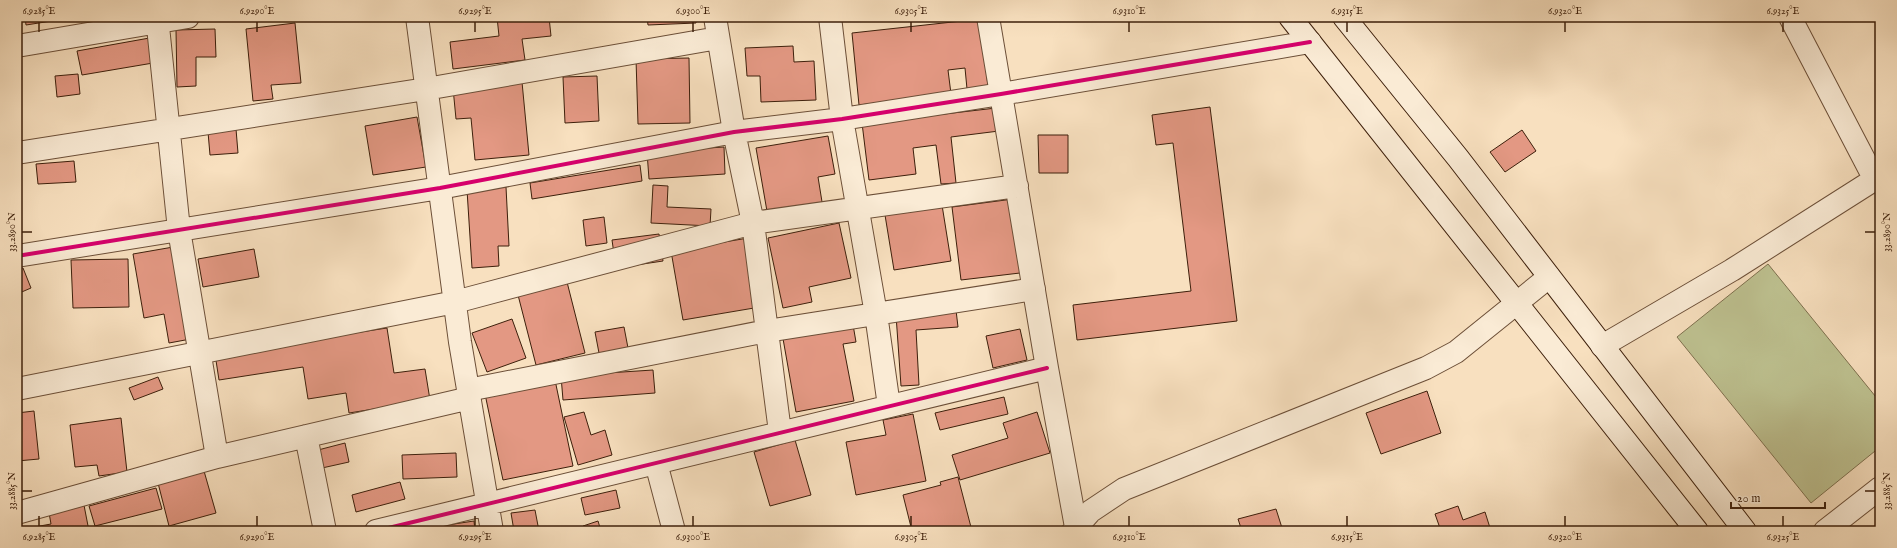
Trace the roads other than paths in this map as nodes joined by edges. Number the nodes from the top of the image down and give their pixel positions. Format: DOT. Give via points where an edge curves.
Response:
graph roads {
  1 [pos="188,17"];
  2 [pos="417,17"];
  3 [pos="716,17"];
  4 [pos="830,17"];
  5 [pos="988,17"];
  6 [pos="1290,17"];
  7 [pos="1344,17"];
  8 [pos="1790,17"];
  9 [pos="157,20"];
  10 [pos="718,38"];
  11 [pos="1310,42"];
  12 [pos="17,46"];
  13 [pos="426,89"];
  14 [pos="1001,94"];
  15 [pos="842,119"];
  16 [pos="169,129"];
  17 [pos="734,132"];
  18 [pos="17,152"];
  19 [pos="1877,178"];
  20 [pos="1016,186"];
  21 [pos="440,188"];
  22 [pos="858,209"];
  23 [pos="753,223"];
  24 [pos="179,230"];
  25 [pos="17,256"];
  26 [pos="1549,277"];
  27 [pos="1034,289"];
  28 [pos="455,302"];
  29 [pos="1518,304"];
  30 [pos="876,314"];
  31 [pos="767,331"];
  32 [pos="1602,346"];
  33 [pos="200,352"];
  34 [pos="1047,368"];
  35 [pos="17,389"];
  36 [pos="469,394"];
  37 [pos="889,406"];
  38 [pos="780,432"];
  39 [pos="306,436"];
  40 [pos="217,457"];
  41 [pos="656,462"];
  42 [pos="1880,488"];
  43 [pos="487,504"];
  44 [pos="17,513"];
  45 [pos="1074,529"];
  46 [pos="325,531"];
  47 [pos="376,531"];
  48 [pos="492,531"];
  49 [pos="674,531"];
  50 [pos="1697,531"];
  51 [pos="1745,531"];
  52 [pos="1825,531"];
  1 -- 9 [label="street"];
  2 -- 13 [label="street"];
  3 -- 10 [label="street"];
  4 -- 15 [label="street"];
  5 -- 14 [label="street"];
  6 -- 11 [label="street"];
  7 -- 26 [label="street" via="1458,158"];
  8 -- 19 [label="street"];
  9 -- 12 [label="street"];
  9 -- 16 [label="street"];
  10 -- 13 [label="street"];
  10 -- 17 [label="street"];
  11 -- 14 [label="street"];
  11 -- 29 [label="street"];
  13 -- 16 [label="street"];
  13 -- 21 [label="street"];
  14 -- 15 [label="street"];
  14 -- 20 [label="street"];
  15 -- 17 [label="street"];
  15 -- 22 [label="street"];
  16 -- 18 [label="street"];
  16 -- 24 [label="street"];
  17 -- 21 [label="street"];
  17 -- 23 [label="street"];
  19 -- 32 [label="street" via="1732,270"];
  20 -- 22 [label="street"];
  20 -- 27 [label="street"];
  21 -- 24 [label="street"];
  21 -- 28 [label="street"];
  22 -- 23 [label="street"];
  22 -- 30 [label="street"];
  23 -- 28 [label="street"];
  23 -- 31 [label="street"];
  24 -- 25 [label="street"];
  24 -- 33 [label="street"];
  26 -- 29 [label="street"];
  26 -- 32 [label="street"];
  27 -- 30 [label="street"];
  27 -- 34 [label="street"];
  28 -- 33 [label="street"];
  28 -- 36 [label="street"];
  29 -- 45 [label="street" via="1456,352 1426,368 1124,489 1092,511"];
  29 -- 50 [label="street"];
  30 -- 31 [label="street"];
  30 -- 37 [label="street"];
  31 -- 36 [label="street"];
  31 -- 38 [label="street"];
  32 -- 51 [label="street"];
  33 -- 35 [label="street"];
  33 -- 40 [label="street"];
  34 -- 37 [label="street"];
  34 -- 45 [label="street"];
  36 -- 39 [label="street"];
  36 -- 43 [label="street"];
  37 -- 38 [label="street"];
  38 -- 41 [label="street"];
  39 -- 40 [label="street"];
  39 -- 46 [label="street"];
  40 -- 44 [label="street"];
  41 -- 43 [label="street"];
  41 -- 49 [label="street"];
  42 -- 52 [label="street"];
  43 -- 47 [label="street"];
  43 -- 48 [label="street"];
}
